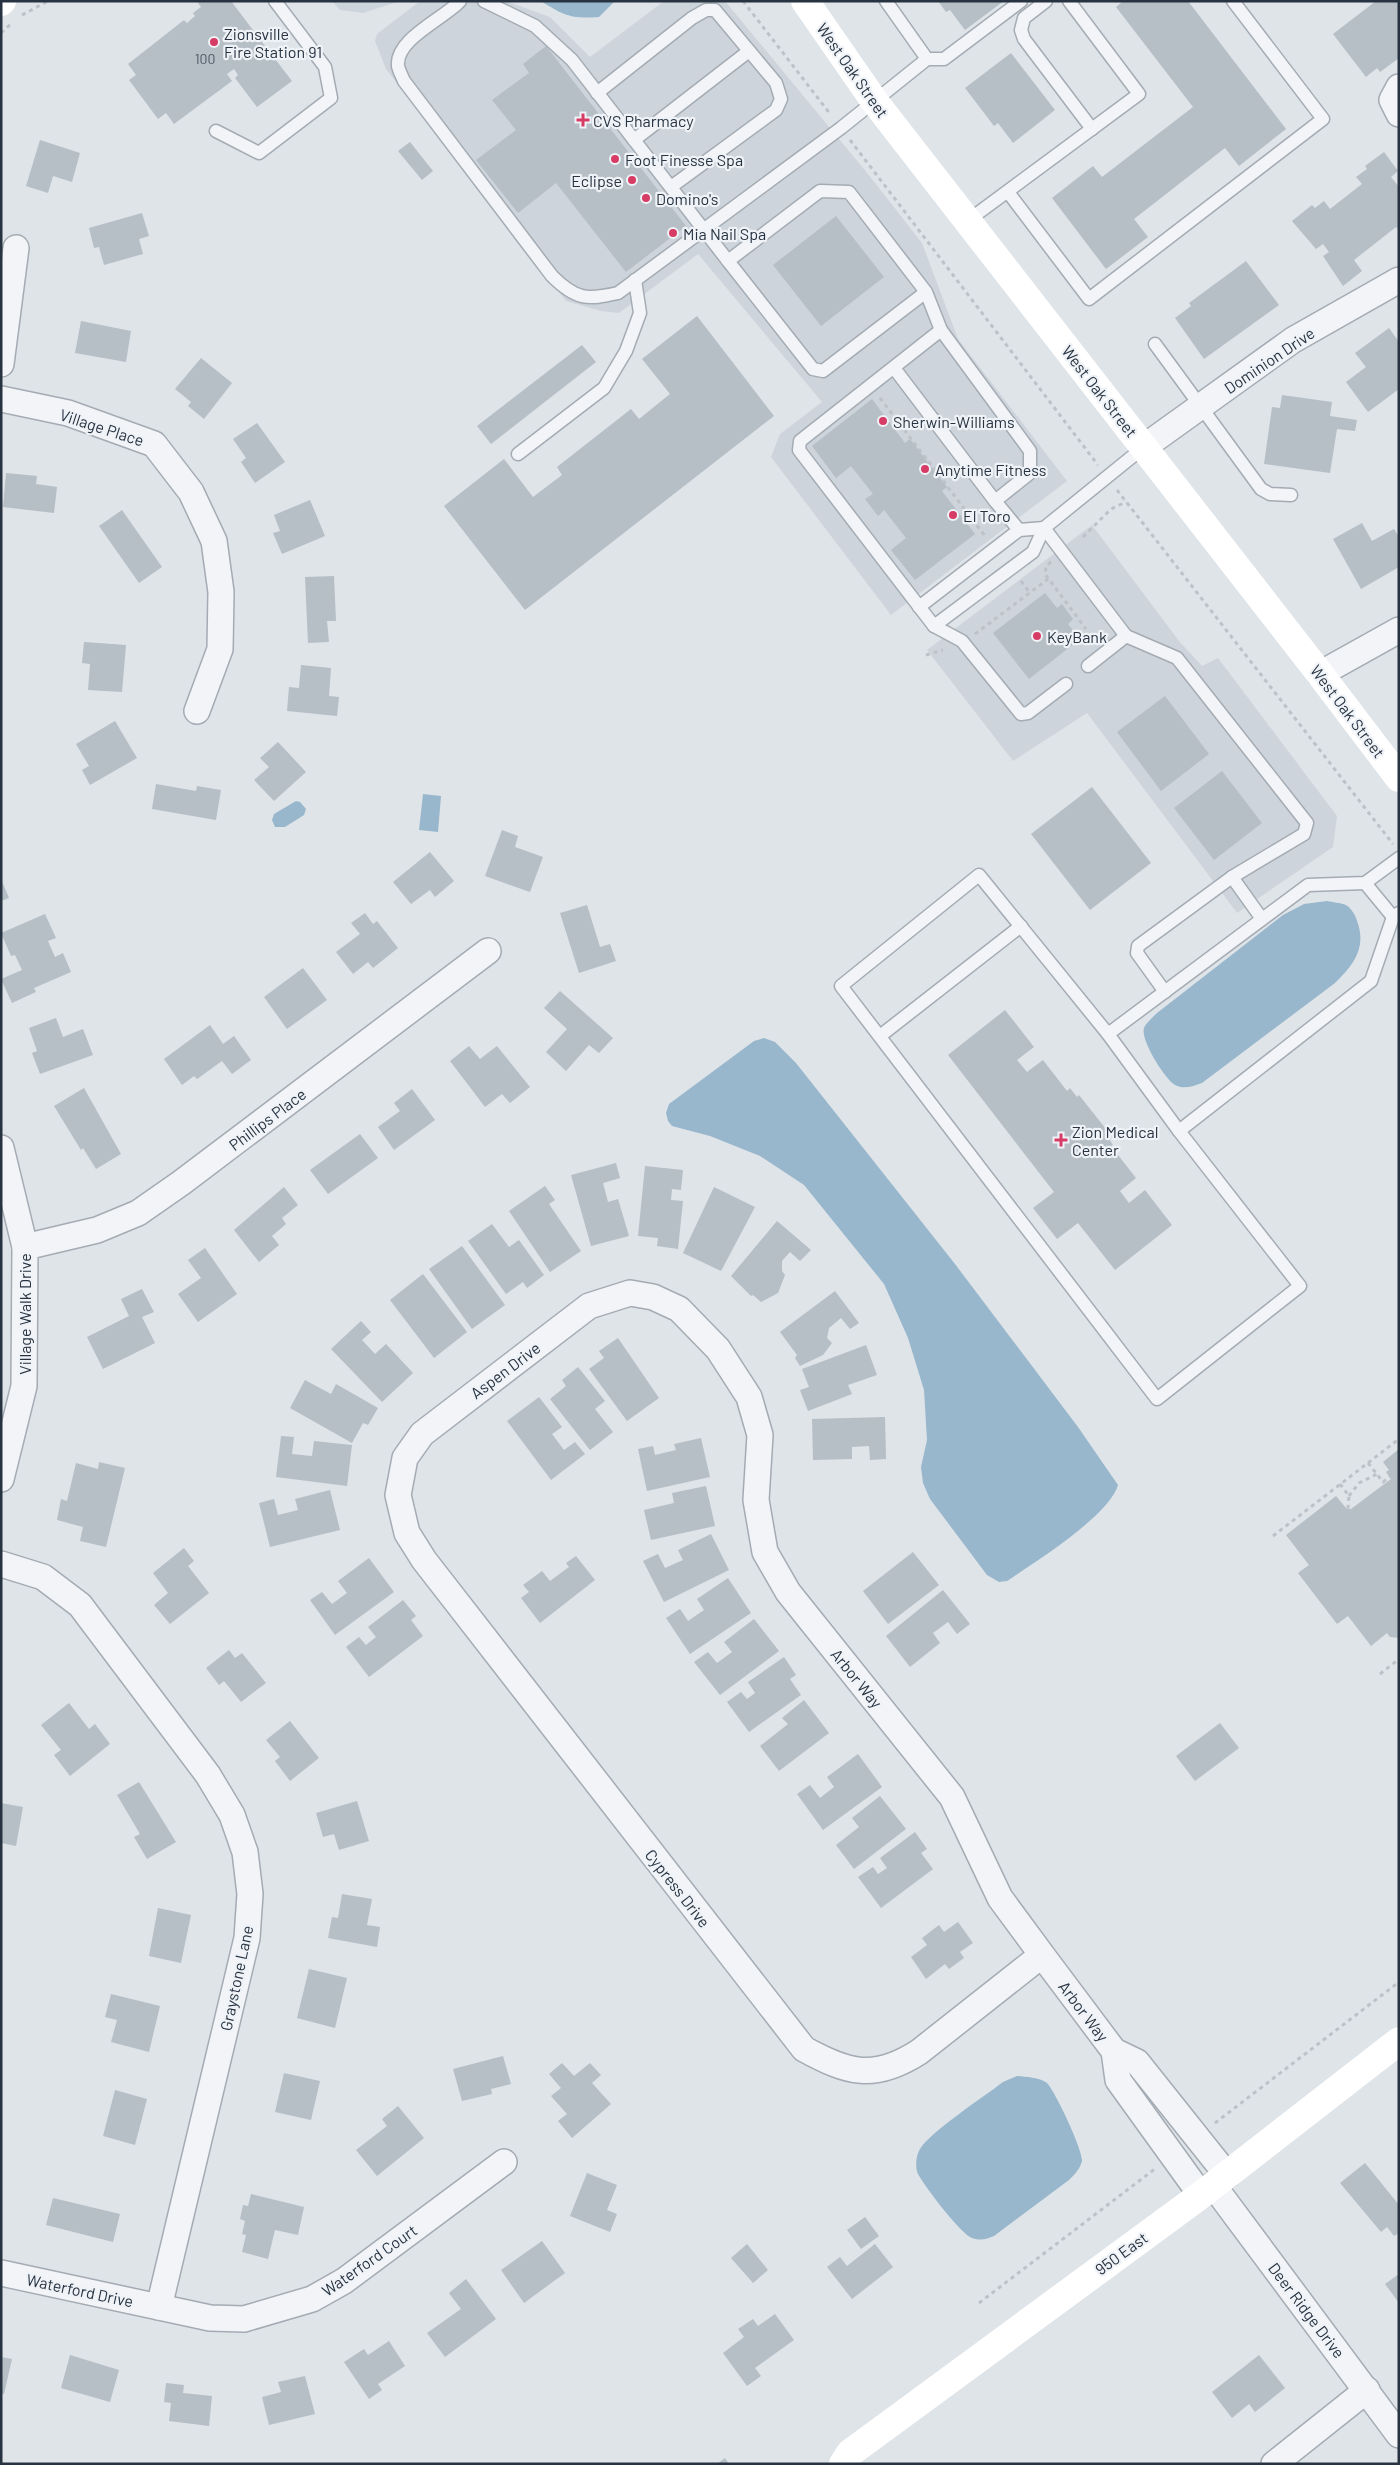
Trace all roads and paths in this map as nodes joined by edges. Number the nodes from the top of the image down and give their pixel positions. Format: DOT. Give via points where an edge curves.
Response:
graph roads {
  1 [pos="48,1"];
  2 [pos="275,1"];
  3 [pos="460,1"];
  4 [pos="484,1"];
  5 [pos="742,1"];
  6 [pos="805,1"];
  7 [pos="886,1"];
  8 [pos="1021,1"];
  9 [pos="1046,1"];
  10 [pos="1069,1"];
  11 [pos="1233,1"];
  12 [pos="34,8"];
  13 [pos="749,51"];
  14 [pos="928,59"];
  15 [pos="1399,87"];
  16 [pos="597,93"];
  17 [pos="874,102"];
  18 [pos="1399,114"];
  19 [pos="841,128"];
  20 [pos="1092,129"];
  21 [pos="216,131"];
  22 [pos="634,140"];
  23 [pos="671,188"];
  24 [pos="1008,192"];
  25 [pos="966,222"];
  26 [pos="704,230"];
  27 [pos="16,248"];
  28 [pos="728,261"];
  29 [pos="635,280"];
  30 [pos="1399,280"];
  31 [pos="926,292"];
  32 [pos="941,330"];
  33 [pos="1155,344"];
  34 [pos="1,364"];
  35 [pos="894,368"];
  36 [pos="879,397"];
  37 [pos="1,399"];
  38 [pos="1202,406"];
  39 [pos="1144,447"];
  40 [pos="518,454"];
  41 [pos="1106,477"];
  42 [pos="1291,495"];
  43 [pos="996,501"];
  44 [pos="1126,502"];
  45 [pos="1044,528"];
  46 [pos="1019,530"];
  47 [pos="1082,537"];
  48 [pos="987,538"];
  49 [pos="1053,560"];
  50 [pos="1048,579"];
  51 [pos="919,607"];
  52 [pos="934,626"];
  53 [pos="1086,628"];
  54 [pos="1399,630"];
  55 [pos="974,635"];
  56 [pos="1126,636"];
  57 [pos="948,652"];
  58 [pos="926,655"];
  59 [pos="1088,666"];
  60 [pos="1320,674"];
  61 [pos="1066,684"];
  62 [pos="197,711"];
  63 [pos="1399,778"];
  64 [pos="1399,852"];
  65 [pos="1399,858"];
  66 [pos="1232,877"];
  67 [pos="1365,883"];
  68 [pos="1396,915"];
  69 [pos="1262,919"];
  70 [pos="1021,926"];
  71 [pos="488,951"];
  72 [pos="1165,992"];
  73 [pos="1108,1034"];
  74 [pos="880,1036"];
  75 [pos="1179,1131"];
  76 [pos="1,1148"];
  77 [pos="26,1247"];
  78 [pos="653,1297"];
  79 [pos="1399,1439"];
  80 [pos="1368,1463"];
  81 [pos="1377,1474"];
  82 [pos="1390,1477"];
  83 [pos="1,1479"];
  84 [pos="1340,1484"];
  85 [pos="398,1495"];
  86 [pos="1348,1496"];
  87 [pos="1348,1508"];
  88 [pos="1273,1536"];
  89 [pos="1,1564"];
  90 [pos="1399,1660"];
  91 [pos="1380,1674"];
  92 [pos="1042,1955"];
  93 [pos="1399,1982"];
  94 [pos="1399,2041"];
  95 [pos="1114,2051"];
  96 [pos="1210,2127"];
  97 [pos="504,2162"];
  98 [pos="1157,2168"];
  99 [pos="1214,2185"];
  100 [pos="1,2274"];
  101 [pos="979,2303"];
  102 [pos="159,2307"];
  103 [pos="1367,2390"];
  104 [pos="1399,2435"];
  105 [pos="843,2464"];
  106 [pos="1274,2464"];
  1 -- 12 [label="path"];
  2 -- 21 [label="lane" via="325,67 331,98 259,153"];
  3 -- 29 [label="lane" via="411,38 398,64 404,81 552,276 567,291 592,299 618,293"];
  4 -- 16 [label="lane" via="535,26 572,60"];
  5 -- 19 [label="path"];
  6 -- 17 [label="main road, West Oak Street"];
  7 -- 14 [label="lane"];
  8 -- 14 [label="lane" via="944,59"];
  9 -- 20 [label="lane" via="1024,18 1021,30 1024,39"];
  10 -- 20 [label="lane" via="1139,94"];
  11 -- 24 [label="lane" via="1323,119 1089,299"];
  13 -- 16 [label="lane" via="715,10 706,10"];
  13 -- 22 [label="lane"];
  13 -- 23 [label="lane" via="776,83 781,99 776,110"];
  14 -- 17 [label="lane"];
  15 -- 18 [label="street" via="1392,100"];
  16 -- 22 [label="lane"];
  17 -- 19 [label="lane"];
  17 -- 25 [label="main road, West Oak Street"];
  19 -- 26 [label="lane"];
  19 -- 41 [label="path"];
  20 -- 24 [label="lane"];
  22 -- 23 [label="lane"];
  23 -- 26 [label="lane"];
  24 -- 25 [label="lane"];
  25 -- 39 [label="main road, West Oak Street"];
  26 -- 28 [label="lane"];
  26 -- 29 [label="lane"];
  27 -- 34 [label="street"];
  28 -- 31 [label="lane" via="820,191 849,192"];
  28 -- 31 [label="lane" via="813,369 823,371"];
  29 -- 40 [label="lane" via="640,312 626,351 604,388"];
  30 -- 38 [label="street, Dominion Drive" via="1293,340"];
  31 -- 32 [label="lane"];
  32 -- 35 [label="lane"];
  32 -- 43 [label="lane" via="1030,450 1030,473"];
  33 -- 38 [label="lane"];
  35 -- 43 [label="lane"];
  35 -- 51 [label="lane" via="800,441 799,450"];
  36 -- 48 [label="path"];
  37 -- 62 [label="street, Village Place" via="68,414 154,444 191,492 214,541 221,592 220,649"];
  38 -- 39 [label="street, Dominion Drive"];
  38 -- 42 [label="lane" via="1261,489 1279,496"];
  39 -- 41 [label="lane"];
  39 -- 60 [label="main road, West Oak Street"];
  41 -- 44 [label="path"];
  41 -- 45 [label="lane"];
  43 -- 46 [label="lane"];
  44 -- 47 [label="path" via="1111,509"];
  44 -- 64 [label="path"];
  45 -- 46 [label="lane"];
  45 -- 52 [label="lane" via="1033,552"];
  45 -- 56 [label="lane"];
  46 -- 51 [label="lane"];
  49 -- 50 [label="path" via="1044,570"];
  50 -- 53 [label="path"];
  50 -- 55 [label="path"];
  51 -- 52 [label="lane"];
  52 -- 61 [label="lane" via="962,640 1020,714 1028,713"];
  54 -- 60 [label="street"];
  56 -- 59 [label="lane"];
  56 -- 66 [label="lane" via="1177,658 1307,823 1304,834"];
  57 -- 58 [label="path" via="943,650"];
  60 -- 63 [label="main road, West Oak Street"];
  65 -- 67 [label="lane"];
  66 -- 69 [label="lane"];
  66 -- 72 [label="lane" via="1138,946 1137,953"];
  67 -- 68 [label="lane"];
  67 -- 69 [label="lane" via="1308,885"];
  68 -- 75 [label="lane" via="1371,981"];
  69 -- 72 [label="lane"];
  70 -- 73 [label="lane"];
  70 -- 74 [label="lane"];
  70 -- 74 [label="lane" via="979,875 841,986"];
  71 -- 77 [label="street, Phillips Place" via="181,1184 138,1213 98,1230"];
  72 -- 73 [label="lane"];
  73 -- 75 [label="lane"];
  74 -- 75 [label="lane" via="1157,1399 1300,1286"];
  76 -- 77 [label="street, Village Walk Drive"];
  77 -- 83 [label="street, Village Walk Drive" via="24,1386"];
  78 -- 85 [label="street, Aspen Drive" via="630,1293 589,1306 422,1434 405,1458"];
  78 -- 92 [label="street, Arbor Way" via="679,1309 718,1349 749,1397 760,1435 756,1500 765,1552 788,1592 952,1797 1000,1898"];
  79 -- 80 [label="path"];
  80 -- 81 [label="path"];
  80 -- 84 [label="path"];
  81 -- 82 [label="path" via="1383,1482"];
  81 -- 86 [label="path" via="1359,1483"];
  84 -- 86 [label="path"];
  84 -- 88 [label="path"];
  85 -- 92 [label="street, Cypress Drive" via="407,1533 424,1560 804,2050 836,2067 872,2071 897,2066"];
  86 -- 87 [label="path"];
  89 -- 102 [label="street, Graystone Lane" via="43,1577 80,1605 208,1775 232,1815 245,1852 250,1894 247,1938"];
  90 -- 91 [label="path"];
  92 -- 95 [label="street, Arbor Way"];
  93 -- 96 [label="path"];
  94 -- 99 [label="main road, 950 East"];
  95 -- 99 [label="street, Arbor Way" via="1137,2062"];
  95 -- 99 [label="street, Arbor Way" via="1118,2080"];
  97 -- 102 [label="street, Waterford Court" via="344,2281 312,2299 244,2319 210,2318"];
  98 -- 101 [label="path"];
  99 -- 103 [label="street, Deer Ridge Drive"];
  99 -- 105 [label="main road, 950 East" via="850,2453"];
  100 -- 102 [label="street, Waterford Drive"];
  103 -- 104 [label="street, Deer Ridge Drive"];
  103 -- 106 [label="street"];
}
